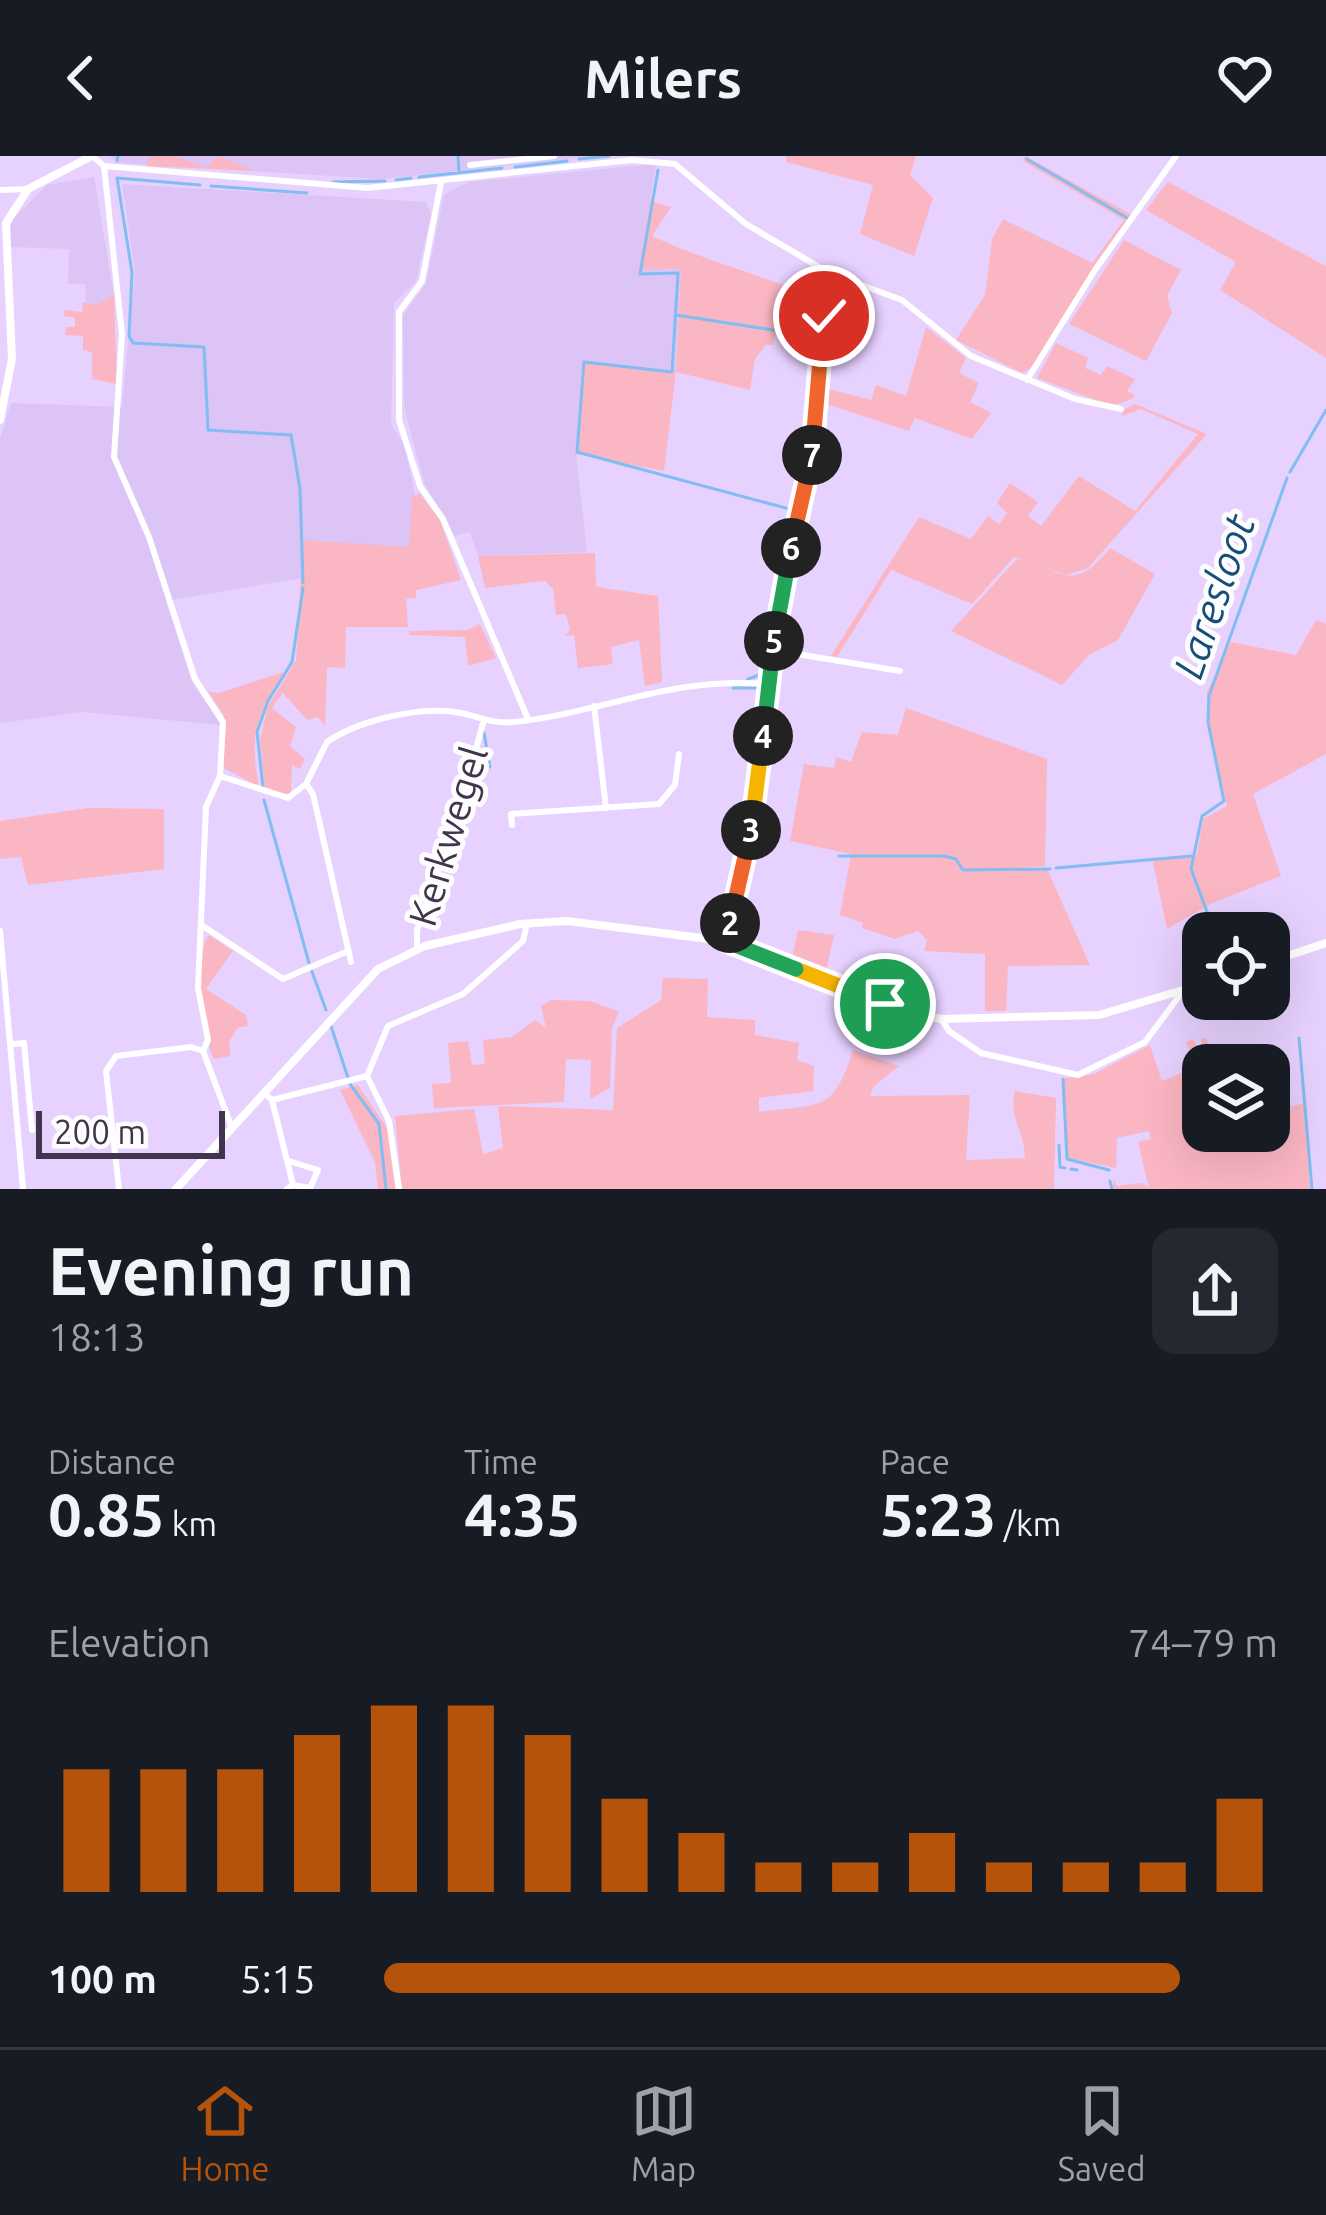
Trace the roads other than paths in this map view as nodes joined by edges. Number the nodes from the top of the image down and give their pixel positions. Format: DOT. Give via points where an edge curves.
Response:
graph roads {
  1 [pos="92,156"];
  2 [pos="554,156"];
  3 [pos="573,156"];
  4 [pos="1176,156"];
  5 [pos="632,158"];
  6 [pos="507,159"];
  7 [pos="470,165"];
  8 [pos="104,166"];
  9 [pos="574,167"];
  10 [pos="509,174"];
  11 [pos="441,182"];
  12 [pos="28,189"];
  13 [pos="0,190"];
  14 [pos="2,229"];
  15 [pos="831,274"];
  16 [pos="1027,380"];
  17 [pos="1121,409"];
  18 [pos="0,420"];
  19 [pos="773,650"];
  20 [pos="899,671"];
  21 [pos="769,684"];
  22 [pos="595,706"];
  23 [pos="528,719"];
  24 [pos="484,723"];
  25 [pos="679,754"];
  26 [pos="220,776"];
  27 [pos="306,784"];
  28 [pos="606,808"];
  29 [pos="512,825"];
  30 [pos="527,923"];
  31 [pos="203,926"];
  32 [pos="0,931"];
  33 [pos="725,941"];
  34 [pos="1326,943"];
  35 [pos="417,949"];
  36 [pos="348,952"];
  37 [pos="1290,955"];
  38 [pos="351,962"];
  39 [pos="283,979"];
  40 [pos="1182,991"];
  41 [pos="1182,992"];
  42 [pos="285,994"];
  43 [pos="941,1019"];
  44 [pos="14,1044"];
  45 [pos="203,1051"];
  46 [pos="367,1076"];
  47 [pos="28,1084"];
  48 [pos="16,1085"];
  49 [pos="268,1097"];
  50 [pos="30,1104"];
  51 [pos="18,1126"];
  52 [pos="233,1129"];
  53 [pos="32,1130"];
  54 [pos="289,1161"];
  55 [pos="290,1187"];
  56 [pos="23,1189"];
  57 [pos="118,1189"];
  58 [pos="176,1189"];
  59 [pos="399,1189"];
  1 -- 8 [label="street"];
  1 -- 12 [label="street"];
  2 -- 6 [label="street"];
  3 -- 9 [label="street"];
  4 -- 16 [label="street"];
  5 -- 9 [label="street"];
  5 -- 15 [label="street" via="675,164 735,217"];
  6 -- 7 [label="street"];
  6 -- 10 [label="street"];
  8 -- 11 [label="street" via="325,188"];
  8 -- 26 [label="street" via="122,334 114,458 149,537 194,680 221,714"];
  9 -- 10 [label="street"];
  10 -- 11 [label="street"];
  11 -- 23 [label="street" via="422,281 399,312 399,420 420,486 443,519"];
  12 -- 13 [label="street"];
  12 -- 14 [label="street"];
  14 -- 18 [label="street" via="12,359"];
  15 -- 16 [label="street" via="894,295 965,352"];
  15 -- 19 [label="street" via="811,460"];
  16 -- 17 [label="street"];
  19 -- 20 [label="street"];
  19 -- 21 [label="street"];
  21 -- 22 [label="street" via="674,685"];
  21 -- 33 [label="street" via="753,821"];
  22 -- 23 [label="street"];
  22 -- 28 [label="street"];
  23 -- 24 [label="street"];
  24 -- 27 [label="street" via="450,712 366,725 327,742"];
  24 -- 35 [label="street, Kerkwegel"];
  25 -- 28 [label="street" via="675,785 659,804"];
  26 -- 27 [label="street" via="288,798"];
  26 -- 31 [label="street" via="206,807"];
  27 -- 36 [label="street"];
  28 -- 29 [label="street" via="511,814"];
  30 -- 33 [label="street"];
  30 -- 35 [label="street"];
  30 -- 46 [label="street" via="523,941 463,994 388,1026"];
  31 -- 39 [label="street"];
  31 -- 45 [label="street"];
  32 -- 44 [label="street"];
  33 -- 43 [label="street"];
  34 -- 37 [label="street"];
  35 -- 49 [label="street" via="359,985"];
  36 -- 38 [label="street"];
  36 -- 39 [label="street"];
  39 -- 42 [label="street"];
  40 -- 43 [label="street" via="1099,1016"];
  41 -- 43 [label="street" via="1145,1042 1078,1075 981,1052"];
  44 -- 47 [label="street" via="24,1043"];
  44 -- 48 [label="street"];
  45 -- 52 [label="street"];
  45 -- 57 [label="street" via="126,1053 107,1066"];
  46 -- 49 [label="street"];
  46 -- 59 [label="street" via="388,1120"];
  47 -- 48 [label="street"];
  47 -- 50 [label="street"];
  48 -- 51 [label="street"];
  49 -- 52 [label="street"];
  49 -- 54 [label="street"];
  50 -- 51 [label="street"];
  50 -- 53 [label="street"];
  51 -- 56 [label="street"];
  52 -- 58 [label="street"];
  54 -- 55 [label="street"];
  54 -- 55 [label="street" via="318,1170 310,1188"];
}
